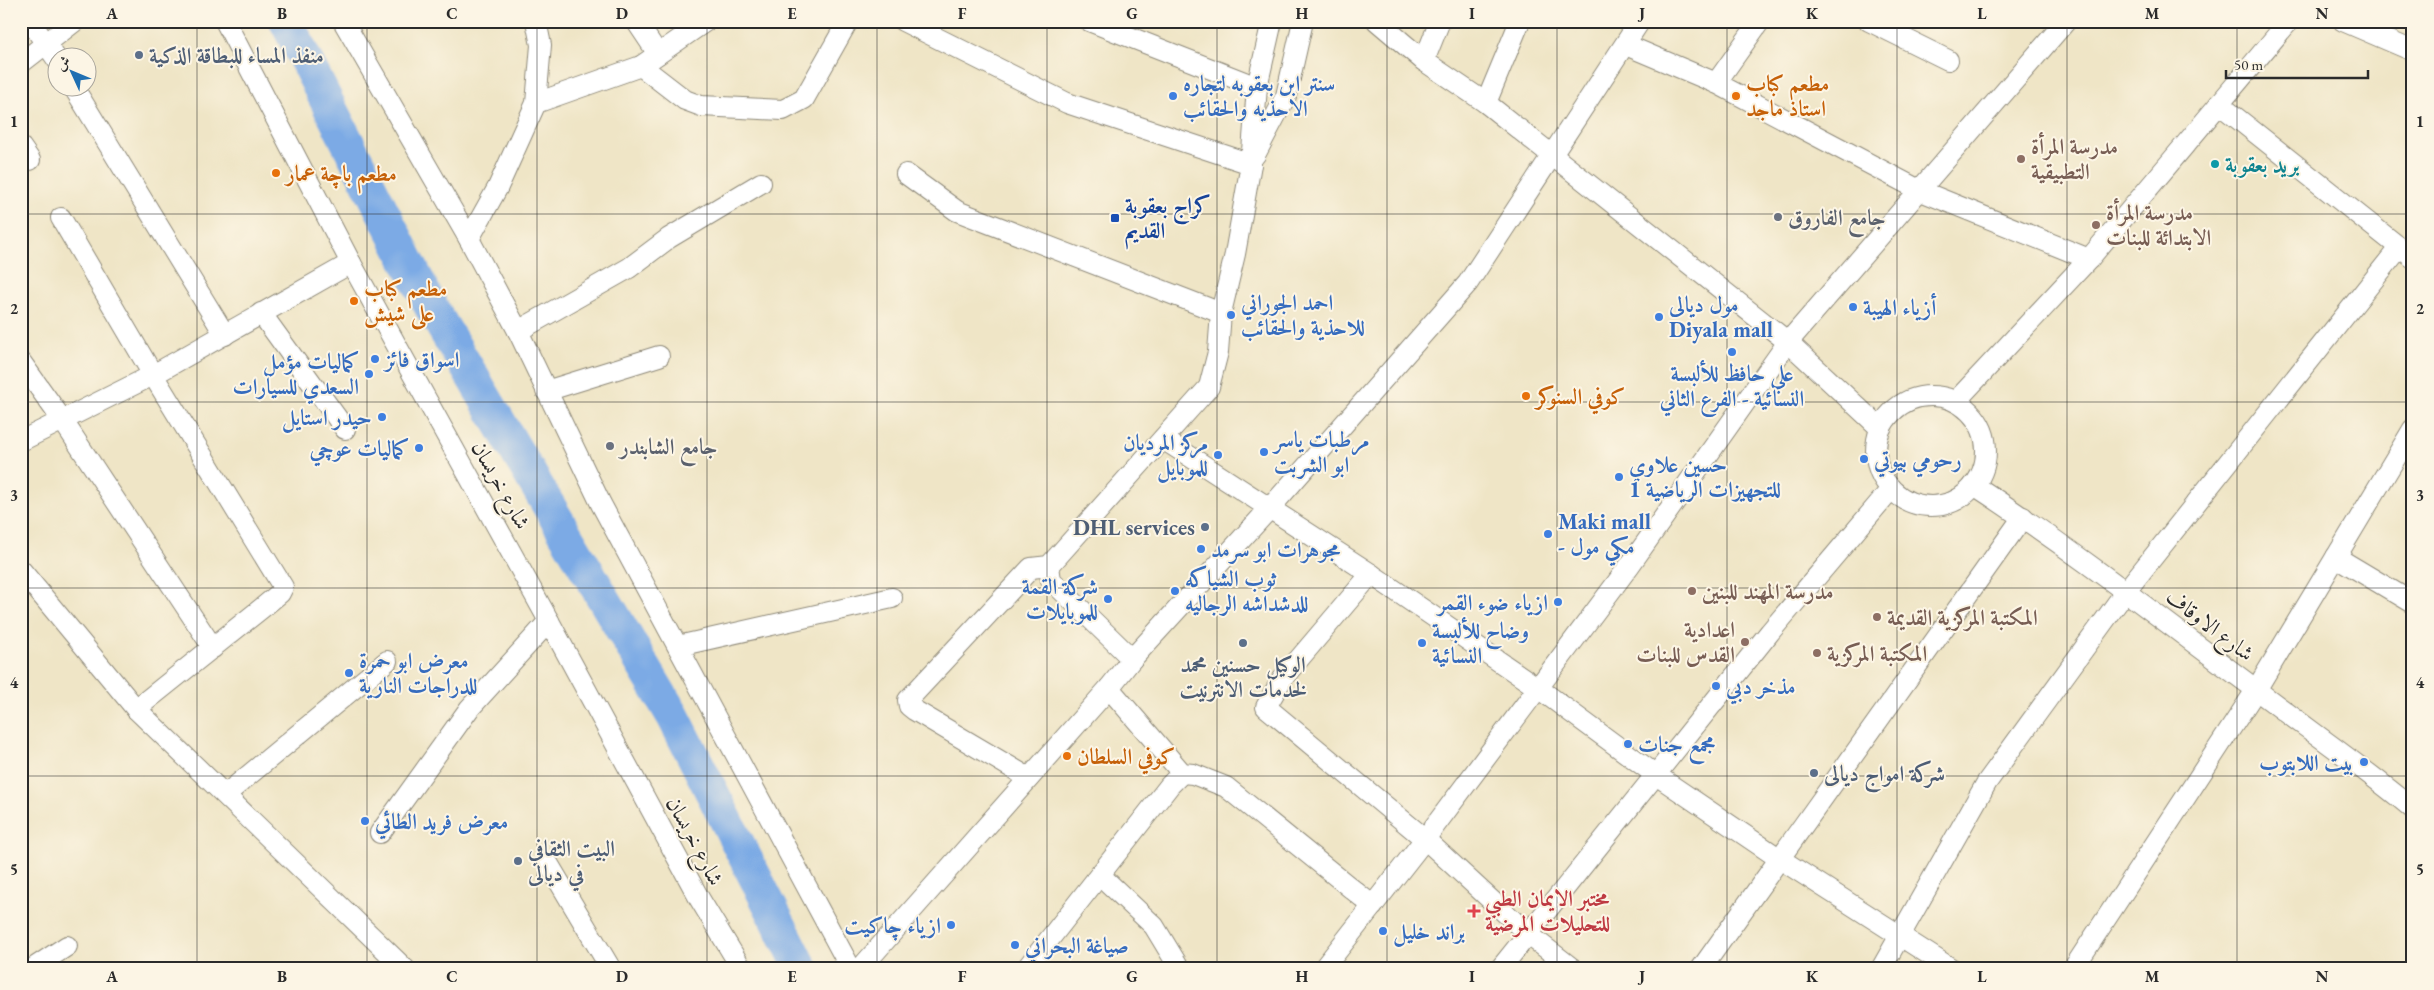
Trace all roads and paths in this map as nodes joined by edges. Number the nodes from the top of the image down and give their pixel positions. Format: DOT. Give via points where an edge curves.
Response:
graph roads {
  1 [pos="30,21"];
  2 [pos="75,21"];
  3 [pos="225,21"];
  4 [pos="343,21"];
  5 [pos="536,21"];
  6 [pos="636,21"];
  7 [pos="706,21"];
  8 [pos="848,21"];
  9 [pos="903,21"];
  10 [pos="1089,21"];
  11 [pos="1272,21"];
  12 [pos="1303,21"];
  13 [pos="1377,21"];
  14 [pos="1440,21"];
  15 [pos="1520,21"];
  16 [pos="1640,21"];
  17 [pos="1760,21"];
  18 [pos="1869,21"];
  19 [pos="2066,21"];
  20 [pos="2289,21"];
  21 [pos="2343,21"];
  22 [pos="47,43"];
  23 [pos="1626,45"];
  24 [pos="50,48"];
  25 [pos="2413,50"];
  26 [pos="658,54"];
  27 [pos="1948,60"];
  28 [pos="1424,61"];
  29 [pos="21,63"];
  30 [pos="641,66"];
  31 [pos="1716,83"];
  32 [pos="1257,87"];
  33 [pos="80,98"];
  34 [pos="1486,102"];
  35 [pos="536,103"];
  36 [pos="2219,104"];
  37 [pos="1553,155"];
  38 [pos="1251,164"];
  39 [pos="906,174"];
  40 [pos="761,183"];
  41 [pos="1920,191"];
  42 [pos="61,218"];
  43 [pos="469,239"];
  44 [pos="2406,253"];
  45 [pos="2089,259"];
  46 [pos="351,263"];
  47 [pos="261,313"];
  48 [pos="1222,313"];
  49 [pos="518,331"];
  50 [pos="225,335"];
  51 [pos="1788,342"];
  52 [pos="659,356"];
  53 [pos="21,362"];
  54 [pos="153,375"];
  55 [pos="546,391"];
  56 [pos="1956,401"];
  57 [pos="63,422"];
  58 [pos="345,428"];
  59 [pos="1880,428"];
  60 [pos="2413,429"];
  61 [pos="1164,439"];
  62 [pos="21,441"];
  63 [pos="1974,485"];
  64 [pos="1891,489"];
  65 [pos="1270,508"];
  66 [pos="2023,517"];
  67 [pos="2336,557"];
  68 [pos="1049,566"];
  69 [pos="1371,574"];
  70 [pos="24,577"];
  71 [pos="2126,591"];
  72 [pos="892,598"];
  73 [pos="2413,603"];
  74 [pos="549,621"];
  75 [pos="678,646"];
  76 [pos="212,648"];
  77 [pos="1132,659"];
  78 [pos="387,661"];
  79 [pos="1109,688"];
  80 [pos="1538,688"];
  81 [pos="2256,690"];
  82 [pos="136,709"];
  83 [pos="1182,773"];
  84 [pos="1656,774"];
  85 [pos="1028,778"];
  86 [pos="226,794"];
  87 [pos="2413,810"];
  88 [pos="380,833"];
  89 [pos="1425,838"];
  90 [pos="1780,859"];
  91 [pos="548,863"];
  92 [pos="1100,875"];
  93 [pos="1373,906"];
  94 [pos="1529,935"];
  95 [pos="1900,935"];
  96 [pos="68,946"];
  97 [pos="32,969"];
  98 [pos="405,969"];
  99 [pos="611,969"];
  100 [pos="742,969"];
  101 [pos="852,969"];
  102 [pos="860,969"];
  103 [pos="1026,969"];
  104 [pos="1180,969"];
  105 [pos="1323,969"];
  106 [pos="1500,969"];
  107 [pos="1573,969"];
  108 [pos="1701,969"];
  109 [pos="1881,969"];
  110 [pos="1952,969"];
  111 [pos="2073,969"];
  1 -- 22 [label="street"];
  2 -- 22 [label="street"];
  3 -- 46 [label="street, شارع خريسان"];
  4 -- 43 [label="street"];
  5 -- 35 [label="street" via="541,45"];
  6 -- 26 [label="street"];
  7 -- 26 [label="street"];
  8 -- 30 [label="street" via="804,99 783,110 701,106 685,100"];
  9 -- 38 [label="street" via="1068,103"];
  10 -- 32 [label="street"];
  11 -- 32 [label="street"];
  12 -- 38 [label="street" via="1286,96"];
  13 -- 28 [label="street"];
  14 -- 28 [label="street"];
  15 -- 34 [label="street"];
  16 -- 23 [label="street"];
  17 -- 31 [label="street"];
  18 -- 27 [label="street"];
  19 -- 41 [label="street"];
  20 -- 36 [label="street"];
  21 -- 25 [label="street"];
  22 -- 24 [label="street"];
  22 -- 29 [label="street"];
  23 -- 31 [label="street"];
  23 -- 37 [label="street"];
  26 -- 30 [label="street"];
  28 -- 34 [label="street"];
  30 -- 35 [label="street"];
  31 -- 41 [label="street"];
  32 -- 38 [label="street"];
  33 -- 50 [label="street"];
  34 -- 37 [label="street"];
  35 -- 43 [label="street" via="498,187"];
  36 -- 44 [label="street"];
  36 -- 45 [label="street"];
  37 -- 51 [label="street"];
  37 -- 65 [label="street" via="1468,283"];
  38 -- 48 [label="street"];
  39 -- 48 [label="street" via="957,212"];
  40 -- 49 [label="street" via="669,238 629,268"];
  41 -- 45 [label="street"];
  41 -- 51 [label="street"];
  42 -- 54 [label="street"];
  43 -- 49 [label="street"];
  44 -- 71 [label="street"];
  45 -- 56 [label="street"];
  46 -- 47 [label="street"];
  46 -- 74 [label="street, شارع خريسان"];
  47 -- 50 [label="street"];
  47 -- 58 [label="street"];
  48 -- 61 [label="street" via="1218,352 1209,387"];
  49 -- 55 [label="street"];
  50 -- 54 [label="street"];
  51 -- 59 [label="street"];
  51 -- 80 [label="street" via="1630,565"];
  52 -- 55 [label="street"];
  53 -- 57 [label="street"];
  54 -- 57 [label="street"];
  54 -- 76 [label="street" via="283,587"];
  55 -- 75 [label="street" via="601,504"];
  56 -- 59 [label="street" via="1939,396 1921,396 1904,402 1890,413"];
  56 -- 63 [label="street" via="1979,423 1985,439 1986,455"];
  57 -- 62 [label="street"];
  57 -- 76 [label="street"];
  59 -- 64 [label="street" via="1875,446 1876,464"];
  60 -- 67 [label="street"];
  61 -- 65 [label="street"];
  61 -- 68 [label="street"];
  63 -- 64 [label="street" via="1961,497 1946,504 1928,506 1912,503"];
  63 -- 66 [label="street, شارع الاوقاف"];
  64 -- 84 [label="street"];
  65 -- 69 [label="street"];
  65 -- 77 [label="street"];
  66 -- 71 [label="street, شارع الاوقاف"];
  66 -- 90 [label="street"];
  67 -- 73 [label="street"];
  67 -- 81 [label="street"];
  68 -- 77 [label="street" via="1051,580"];
  68 -- 85 [label="street" via="1031,568 908,700 914,710"];
  69 -- 80 [label="street"];
  69 -- 89 [label="street" via="1282,680 1266,707"];
  70 -- 82 [label="street"];
  71 -- 81 [label="street, شارع الاوقاف"];
  71 -- 95 [label="street" via="1987,782"];
  72 -- 75 [label="street"];
  74 -- 88 [label="street" via="469,709"];
  74 -- 100 [label="street, شارع خريسان" via="699,898"];
  75 -- 101 [label="street"];
  76 -- 82 [label="street"];
  77 -- 79 [label="street"];
  78 -- 86 [label="street"];
  79 -- 83 [label="street"];
  79 -- 85 [label="street"];
  80 -- 84 [label="street"];
  80 -- 89 [label="street"];
  81 -- 87 [label="street, شارع الاوقاف" via="2370,773"];
  81 -- 111 [label="street"];
  82 -- 86 [label="street"];
  83 -- 92 [label="street"];
  83 -- 93 [label="street" via="1226,787"];
  84 -- 90 [label="street"];
  84 -- 94 [label="street"];
  85 -- 102 [label="street"];
  86 -- 98 [label="street"];
  89 -- 93 [label="street"];
  89 -- 94 [label="street"];
  90 -- 95 [label="street"];
  90 -- 108 [label="street"];
  91 -- 99 [label="street"];
  92 -- 103 [label="street"];
  92 -- 104 [label="street" via="1154,926"];
  93 -- 105 [label="street"];
  94 -- 106 [label="street"];
  94 -- 107 [label="street"];
  95 -- 109 [label="street"];
  95 -- 110 [label="street"];
  96 -- 97 [label="street"];
}
